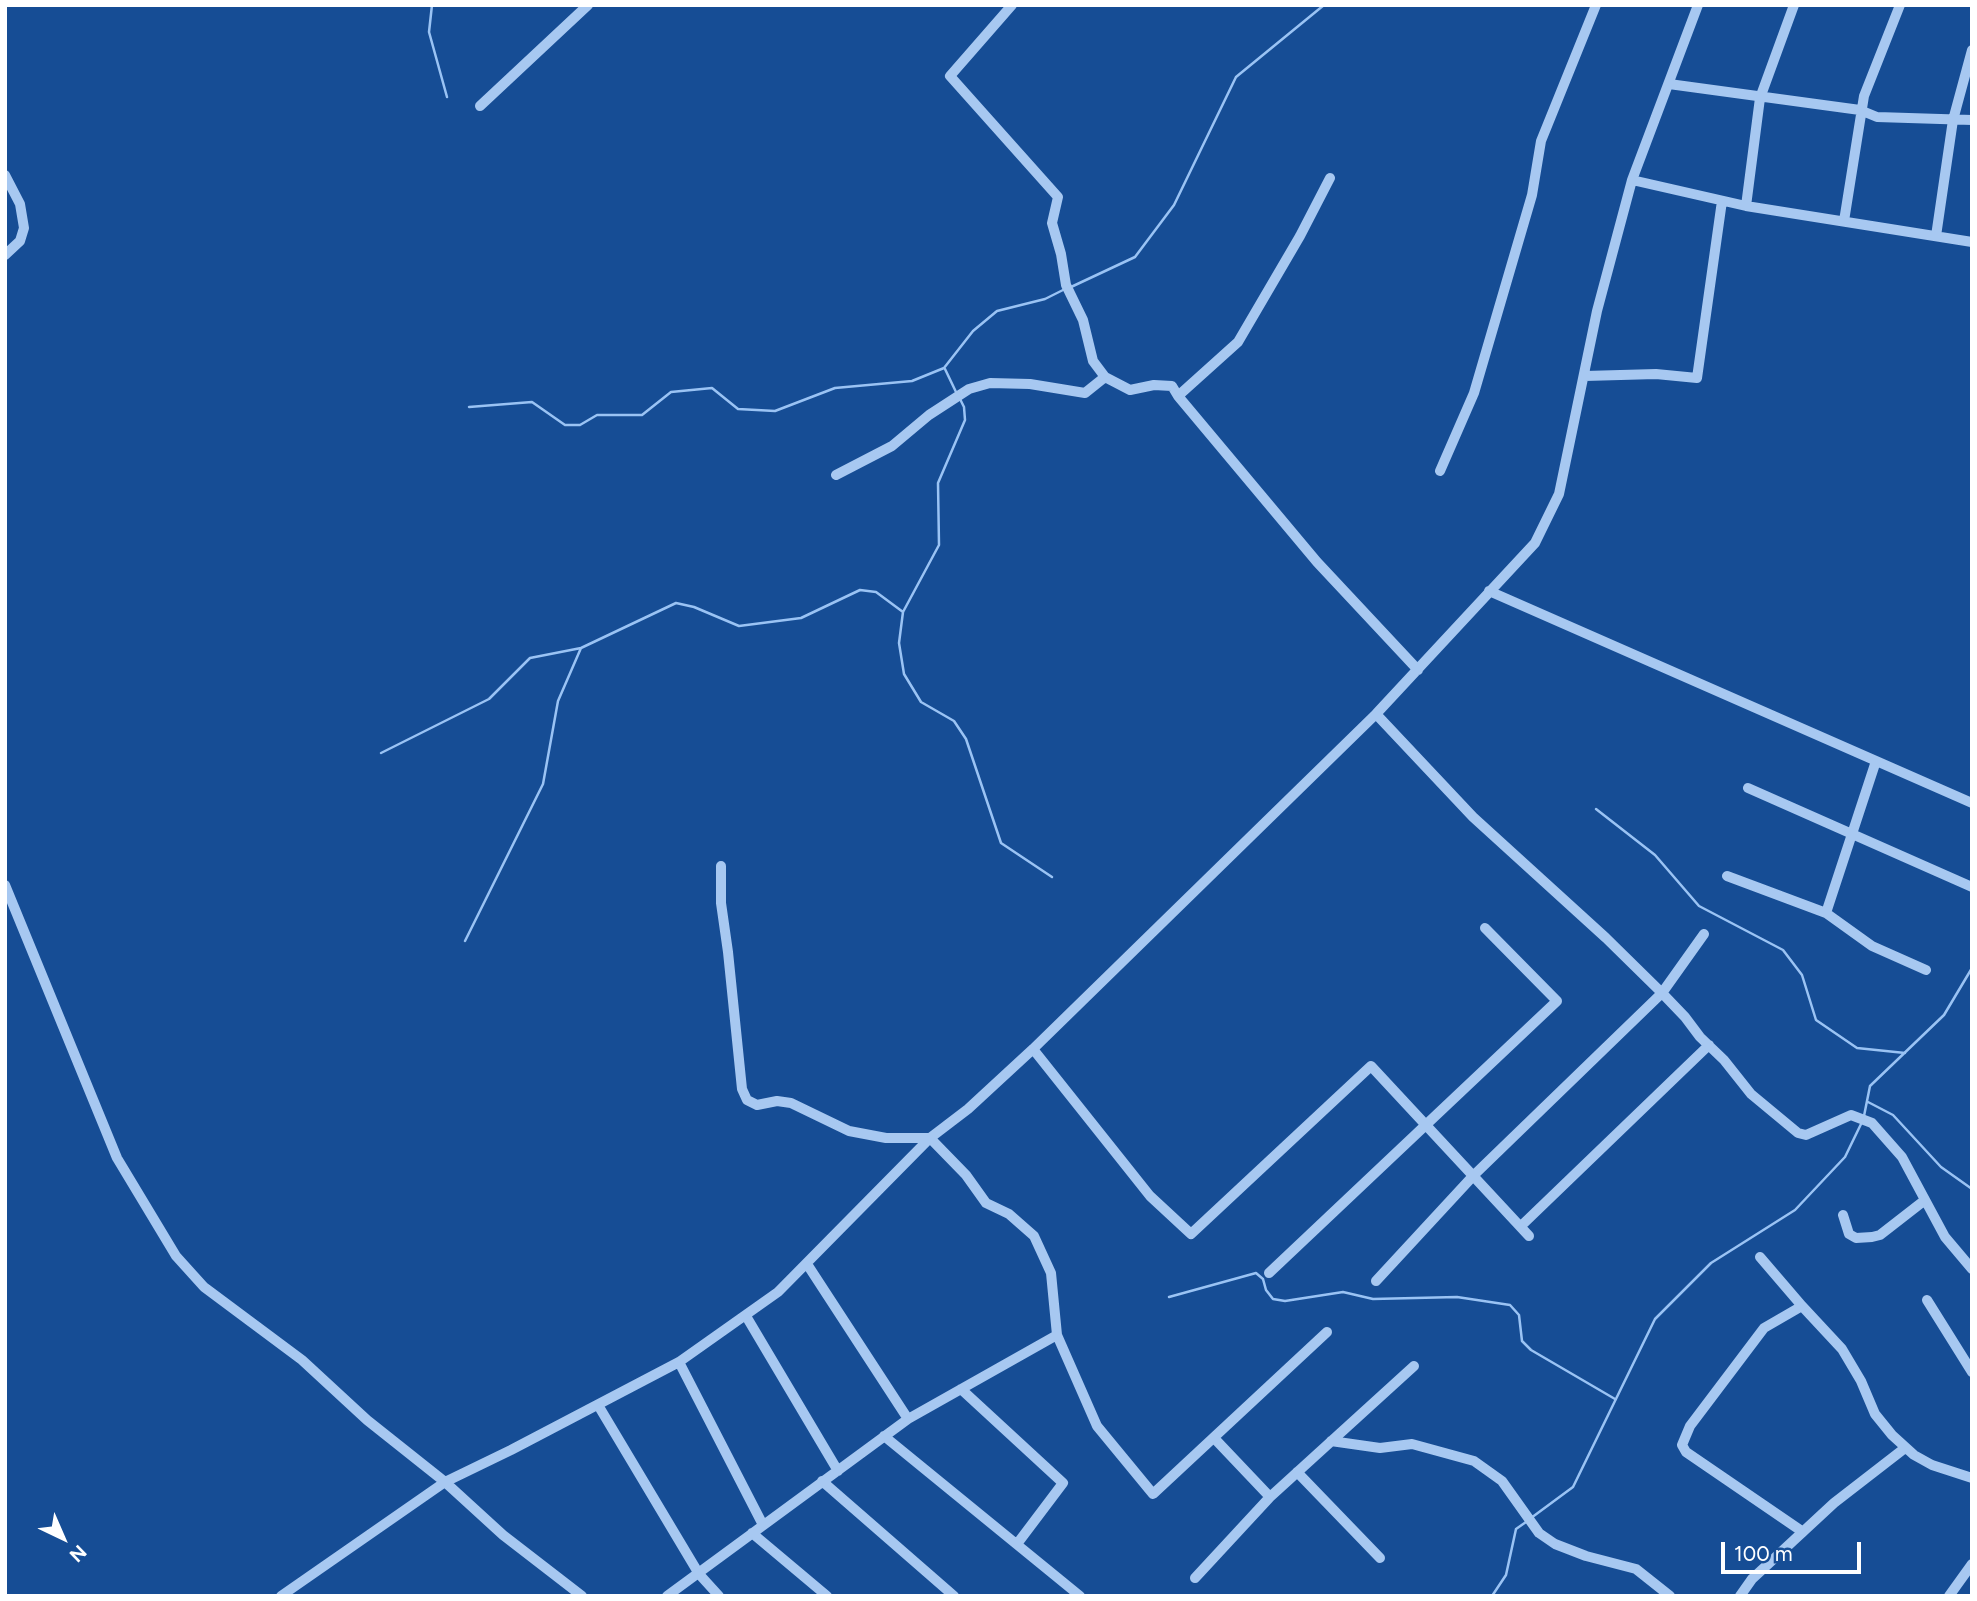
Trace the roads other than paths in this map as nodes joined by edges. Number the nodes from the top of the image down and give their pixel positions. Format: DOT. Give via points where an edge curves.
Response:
graph roads {
  1 [pos="588,5"];
  2 [pos="1595,5"];
  3 [pos="1698,5"];
  4 [pos="1794,5"];
  5 [pos="1900,5"];
  6 [pos="1010,6"];
  7 [pos="1972,50"];
  8 [pos="1669,84"];
  9 [pos="1760,98"];
  10 [pos="480,106"];
  11 [pos="1860,110"];
  12 [pos="1953,120"];
  13 [pos="1972,120"];
  14 [pos="5,175"];
  15 [pos="1330,178"];
  16 [pos="1632,180"];
  17 [pos="1722,201"];
  18 [pos="1746,206"];
  19 [pos="1844,221"];
  20 [pos="1936,236"];
  21 [pos="1972,242"];
  22 [pos="5,255"];
  23 [pos="1585,376"];
  24 [pos="1105,377"];
  25 [pos="1178,396"];
  26 [pos="1440,471"];
  27 [pos="836,475"];
  28 [pos="1489,591"];
  29 [pos="1418,670"];
  30 [pos="1376,714"];
  31 [pos="1876,761"];
  32 [pos="1748,788"];
  33 [pos="1972,803"];
  34 [pos="1852,836"];
  35 [pos="720,866"];
  36 [pos="1727,876"];
  37 [pos="5,885"];
  38 [pos="1972,887"];
  39 [pos="1826,913"];
  40 [pos="1485,928"];
  41 [pos="1704,934"];
  42 [pos="1926,970"];
  43 [pos="1662,993"];
  44 [pos="1709,1045"];
  45 [pos="1033,1049"];
  46 [pos="1425,1124"];
  47 [pos="929,1138"];
  48 [pos="1474,1175"];
  49 [pos="1925,1200"];
  50 [pos="1843,1215"];
  51 [pos="1521,1226"];
  52 [pos="1530,1236"];
  53 [pos="1760,1256"];
  54 [pos="807,1264"];
  55 [pos="1972,1269"];
  56 [pos="1269,1273"];
  57 [pos="1376,1281"];
  58 [pos="1927,1300"];
  59 [pos="1801,1306"];
  60 [pos="746,1316"];
  61 [pos="1327,1332"];
  62 [pos="1057,1335"];
  63 [pos="679,1362"];
  64 [pos="1414,1366"];
  65 [pos="1972,1372"];
  66 [pos="961,1389"];
  67 [pos="598,1405"];
  68 [pos="908,1419"];
  69 [pos="884,1436"];
  70 [pos="1214,1438"];
  71 [pos="1331,1441"];
  72 [pos="1905,1448"];
  73 [pos="838,1471"];
  74 [pos="1297,1472"];
  75 [pos="1972,1478"];
  76 [pos="445,1482"];
  77 [pos="822,1482"];
  78 [pos="1270,1497"];
  79 [pos="763,1525"];
  80 [pos="1803,1532"];
  81 [pos="752,1533"];
  82 [pos="1017,1544"];
  83 [pos="1380,1558"];
  84 [pos="1972,1564"];
  85 [pos="699,1574"];
  86 [pos="1195,1578"];
  87 [pos="281,1596"];
  88 [pos="582,1596"];
  89 [pos="667,1596"];
  90 [pos="719,1596"];
  91 [pos="827,1596"];
  92 [pos="954,1596"];
  93 [pos="1080,1596"];
  94 [pos="1670,1596"];
  95 [pos="1740,1596"];
  96 [pos="1949,1596"];
  1 -- 10 [label="street"];
  2 -- 26 [label="street" via="1541,141 1532,195 1474,393"];
  3 -- 8 [label="street"];
  4 -- 9 [label="street"];
  5 -- 11 [label="street"];
  6 -- 24 [label="street" via="950,76 1058,197 1052,223 1066,285 1083,320 1093,361"];
  7 -- 12 [label="street"];
  8 -- 9 [label="street"];
  8 -- 16 [label="street"];
  9 -- 11 [label="street"];
  9 -- 18 [label="street"];
  11 -- 12 [label="street" via="1877,117"];
  11 -- 19 [label="street"];
  12 -- 13 [label="street"];
  12 -- 20 [label="street"];
  14 -- 22 [label="street" via="20,204 24,228 20,241"];
  15 -- 25 [label="street" via="1238,342"];
  16 -- 17 [label="street"];
  16 -- 23 [label="street"];
  17 -- 18 [label="street"];
  17 -- 23 [label="street" via="1697,378"];
  18 -- 19 [label="street"];
  19 -- 20 [label="street"];
  20 -- 21 [label="street"];
  23 -- 28 [label="street" via="1559,494 1535,543"];
  24 -- 25 [label="street" via="1130,390 1172,386"];
  24 -- 27 [label="street" via="1085,393 1010,383 969,389 892,446"];
  25 -- 29 [label="street" via="1317,562"];
  28 -- 29 [label="street"];
  28 -- 31 [label="street"];
  29 -- 30 [label="street"];
  30 -- 43 [label="street" via="1473,817"];
  30 -- 45 [label="street"];
  31 -- 33 [label="street"];
  31 -- 34 [label="street"];
  32 -- 34 [label="street"];
  34 -- 38 [label="street"];
  34 -- 39 [label="street"];
  35 -- 47 [label="street" via="742,1089 747,1100 757,1105 791,1103 849,1131 887,1138"];
  36 -- 39 [label="street"];
  37 -- 76 [label="street" via="117,1158 176,1256 204,1286 302,1360"];
  39 -- 42 [label="street" via="1872,946"];
  40 -- 46 [label="street" via="1557,1001"];
  41 -- 43 [label="street"];
  43 -- 44 [label="street"];
  43 -- 48 [label="street"];
  44 -- 49 [label="street" via="1751,1094 1798,1133 1806,1135 1852,1115 1872,1123 1902,1157"];
  44 -- 51 [label="street"];
  45 -- 46 [label="street" via="1150,1196 1191,1234 1371,1066"];
  45 -- 47 [label="street"];
  46 -- 48 [label="street"];
  46 -- 56 [label="street"];
  47 -- 54 [label="street"];
  47 -- 62 [label="street" via="986,1203 1009,1214 1034,1236 1051,1273"];
  48 -- 51 [label="street"];
  48 -- 57 [label="street"];
  49 -- 50 [label="street" via="1872,1237 1849,1234"];
  49 -- 55 [label="street" via="1945,1237"];
  51 -- 52 [label="street"];
  53 -- 59 [label="street"];
  54 -- 60 [label="street"];
  54 -- 68 [label="street"];
  58 -- 65 [label="street"];
  59 -- 72 [label="street" via="1842,1349 1875,1414"];
  59 -- 80 [label="street" via="1764,1328 1690,1426 1682,1445"];
  60 -- 63 [label="street"];
  60 -- 73 [label="street"];
  61 -- 70 [label="street"];
  62 -- 66 [label="street"];
  62 -- 70 [label="street" via="1097,1426 1153,1494"];
  63 -- 67 [label="street"];
  63 -- 79 [label="street"];
  64 -- 71 [label="street"];
  66 -- 68 [label="street"];
  66 -- 82 [label="street" via="1063,1483"];
  67 -- 76 [label="street"];
  67 -- 85 [label="street"];
  68 -- 69 [label="street"];
  69 -- 73 [label="street"];
  69 -- 82 [label="street"];
  70 -- 78 [label="street"];
  71 -- 74 [label="street"];
  71 -- 94 [label="street" via="1380,1448 1412,1444 1474,1461 1502,1481 1547,1539 1586,1556 1636,1569"];
  72 -- 75 [label="street" via="1932,1465"];
  72 -- 80 [label="street"];
  73 -- 77 [label="street"];
  74 -- 78 [label="street"];
  74 -- 83 [label="street"];
  76 -- 87 [label="street"];
  76 -- 88 [label="street" via="503,1535"];
  77 -- 79 [label="street"];
  77 -- 92 [label="street"];
  78 -- 86 [label="street"];
  79 -- 81 [label="street"];
  80 -- 95 [label="street"];
  81 -- 85 [label="street"];
  81 -- 91 [label="street"];
  82 -- 93 [label="street"];
  84 -- 96 [label="street"];
  85 -- 89 [label="street"];
  85 -- 90 [label="street"];
}
